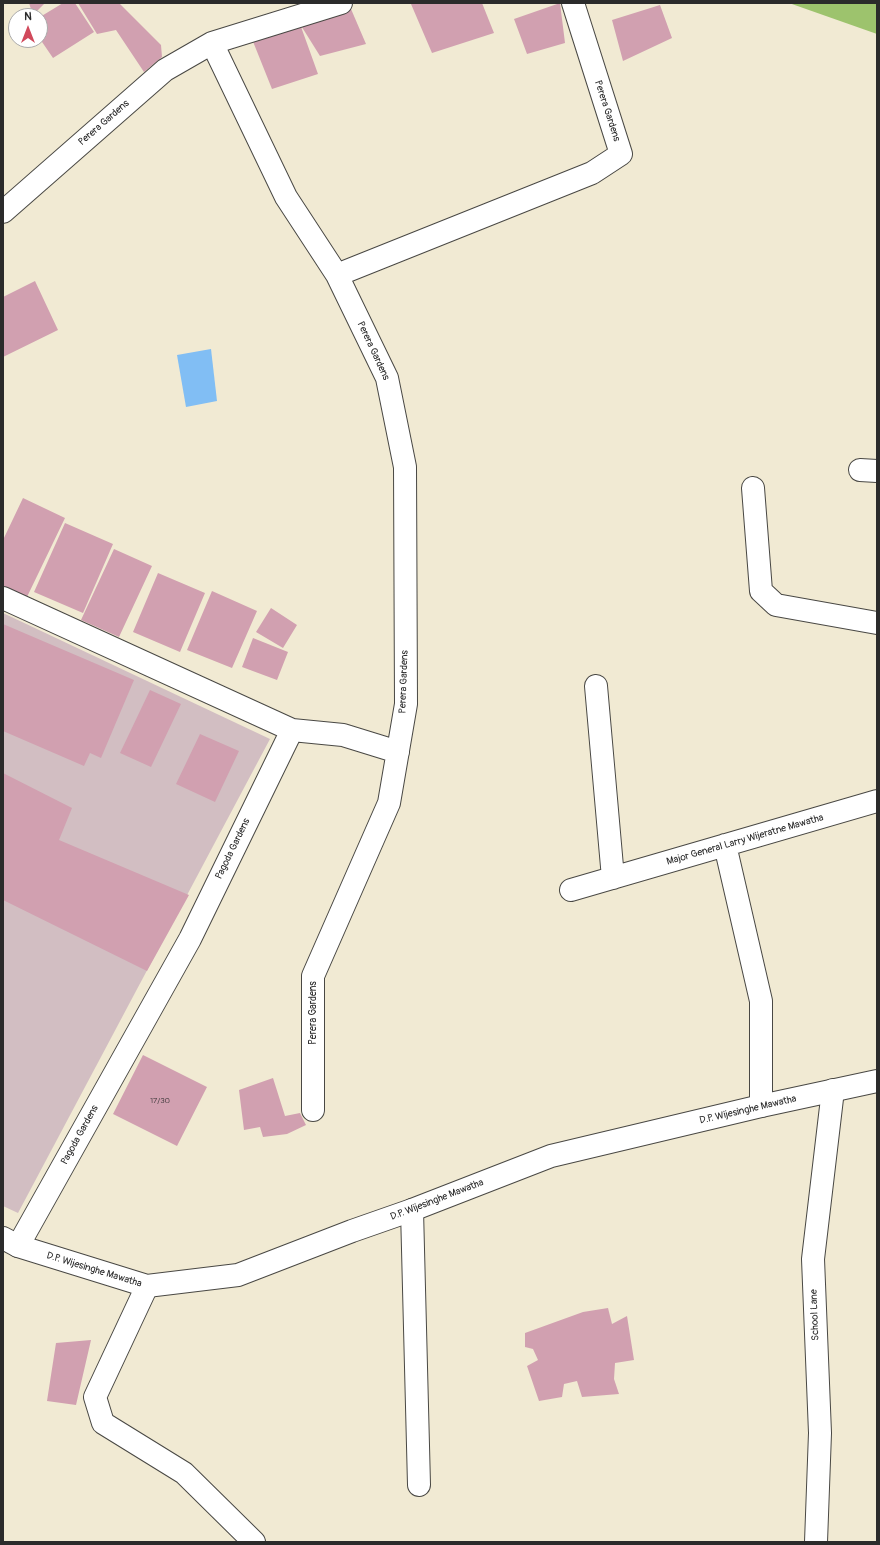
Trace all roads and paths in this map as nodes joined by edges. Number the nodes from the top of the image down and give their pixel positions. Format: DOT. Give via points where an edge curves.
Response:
graph roads {
  1 [pos="341,3"];
  2 [pos="573,3"];
  3 [pos="212,43"];
  4 [pos="3,212"];
  5 [pos="337,275"];
  6 [pos="753,488"];
  7 [pos="3,598"];
  8 [pos="877,623"];
  9 [pos="596,686"];
  10 [pos="292,730"];
  11 [pos="398,752"];
  12 [pos="877,801"];
  13 [pos="725,845"];
  14 [pos="613,878"];
  15 [pos="571,890"];
  16 [pos="877,1081"];
  17 [pos="833,1090"];
  18 [pos="761,1106"];
  19 [pos="313,1110"];
  20 [pos="412,1210"];
  21 [pos="10,1242"];
  22 [pos="147,1286"];
  23 [pos="419,1485"];
  24 [pos="254,1542"];
  25 [pos="816,1542"];
  1 -- 3 [label="street, Perera Gardens"];
  2 -- 5 [label="street, Perera Gardens" via="621,154 592,172"];
  3 -- 4 [label="street, Perera Gardens" via="164,70"];
  3 -- 5 [label="street, Perera Gardens" via="286,197"];
  5 -- 11 [label="street, Perera Gardens" via="387,378 405,468 406,704"];
  6 -- 8 [label="street" via="761,591 776,605"];
  7 -- 10 [label="street"];
  9 -- 14 [label="street"];
  10 -- 11 [label="street" via="342,735"];
  10 -- 21 [label="street, Pagoda Gardens" via="190,939"];
  11 -- 19 [label="street, Perera Gardens" via="389,803 313,976"];
  12 -- 13 [label="street, Major General Larry Wijeratne Mawatha"];
  13 -- 14 [label="street, Major General Larry Wijeratne Mawatha"];
  13 -- 18 [label="street" via="761,1001"];
  14 -- 15 [label="street, Major General Larry Wijeratne Mawatha"];
  16 -- 17 [label="street, D.P. Wijesinghe Mawatha"];
  17 -- 18 [label="street, D.P. Wijesinghe Mawatha"];
  17 -- 25 [label="street, School Lane" via="813,1259 820,1433"];
  18 -- 20 [label="street, D.P. Wijesinghe Mawatha" via="550,1156"];
  20 -- 22 [label="street, D.P. Wijesinghe Mawatha" via="238,1275"];
  20 -- 23 [label="street"];
  21 -- 22 [label="street, D.P. Wijesinghe Mawatha"];
  22 -- 24 [label="street" via="95,1398 103,1422 184,1473"];
}
